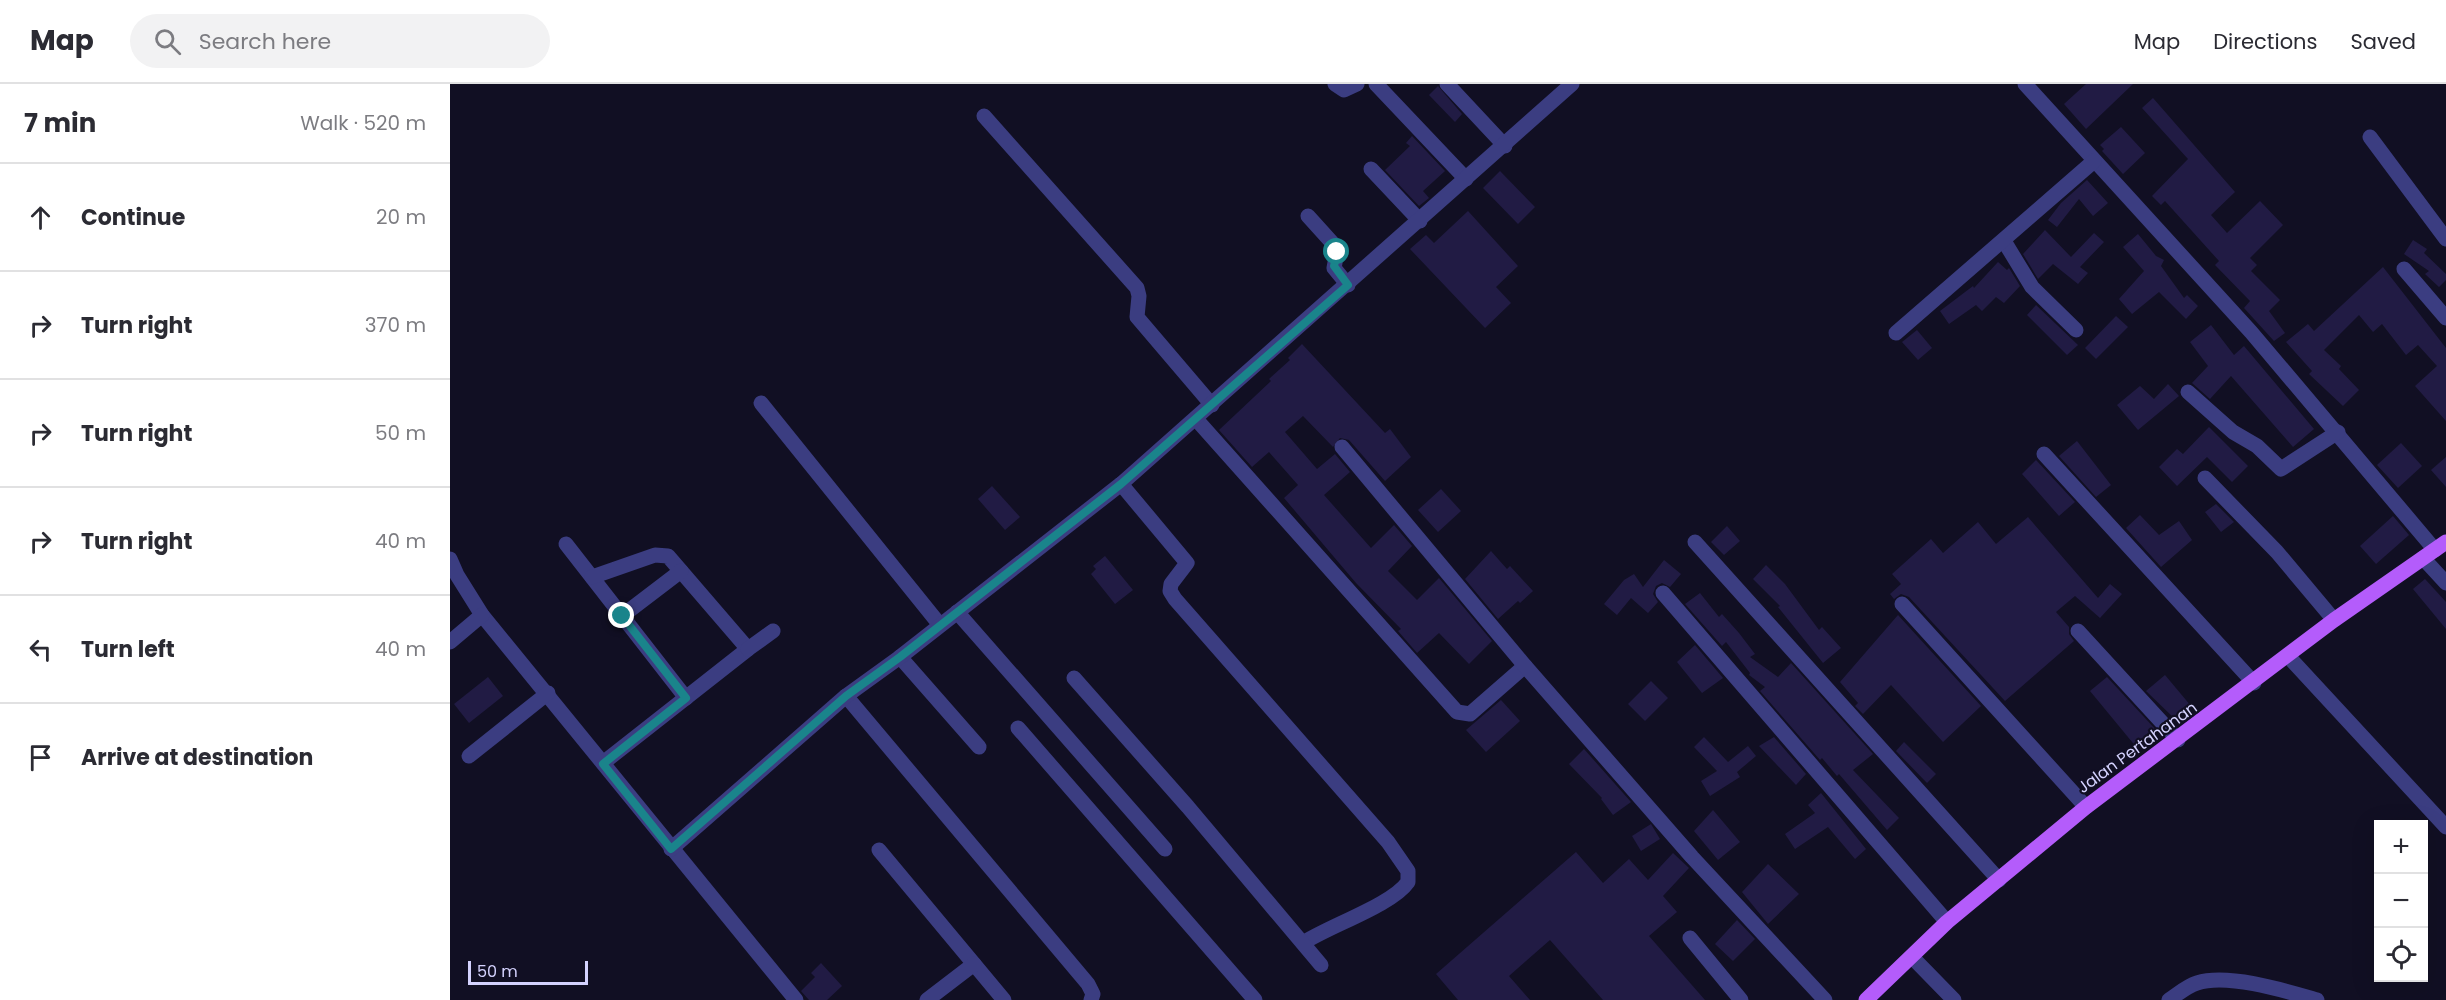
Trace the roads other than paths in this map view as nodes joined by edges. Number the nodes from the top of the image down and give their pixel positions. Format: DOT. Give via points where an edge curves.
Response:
graph roads {
  1 [pos="1335,84"];
  2 [pos="1357,84"];
  3 [pos="1376,84"];
  4 [pos="1447,84"];
  5 [pos="1572,84"];
  6 [pos="2025,84"];
  7 [pos="984,116"];
  8 [pos="2370,137"];
  9 [pos="1505,146"];
  10 [pos="2094,161"];
  11 [pos="1371,169"];
  12 [pos="1466,180"];
  13 [pos="1308,216"];
  14 [pos="1420,221"];
  15 [pos="2446,239"];
  16 [pos="2004,242"];
  17 [pos="2404,269"];
  18 [pos="1348,285"];
  19 [pos="2446,318"];
  20 [pos="2076,330"];
  21 [pos="1896,333"];
  22 [pos="2188,392"];
  23 [pos="761,403"];
  24 [pos="1212,405"];
  25 [pos="1196,419"];
  26 [pos="2338,432"];
  27 [pos="1342,447"];
  28 [pos="2044,454"];
  29 [pos="2205,478"];
  30 [pos="1121,484"];
  31 [pos="1695,542"];
  32 [pos="566,544"];
  33 [pos="2435,550"];
  34 [pos="450,560"];
  35 [pos="681,571"];
  36 [pos="592,577"];
  37 [pos="2446,583"];
  38 [pos="1663,593"];
  39 [pos="1902,604"];
  40 [pos="957,612"];
  41 [pos="482,615"];
  42 [pos="622,616"];
  43 [pos="2334,620"];
  44 [pos="940,625"];
  45 [pos="773,631"];
  46 [pos="2078,631"];
  47 [pos="450,642"];
  48 [pos="748,649"];
  49 [pos="2288,656"];
  50 [pos="900,657"];
  51 [pos="1526,666"];
  52 [pos="1074,678"];
  53 [pos="2254,682"];
  54 [pos="548,693"];
  55 [pos="846,696"];
  56 [pos="686,698"];
  57 [pos="1018,728"];
  58 [pos="2178,740"];
  59 [pos="980,747"];
  60 [pos="469,756"];
  61 [pos="603,764"];
  62 [pos="2086,807"];
  63 [pos="2446,827"];
  64 [pos="671,849"];
  65 [pos="1165,849"];
  66 [pos="879,850"];
  67 [pos="1999,880"];
  68 [pos="1947,922"];
  69 [pos="1690,938"];
  70 [pos="1303,943"];
  71 [pos="1912,957"];
  72 [pos="974,964"];
  73 [pos="1321,965"];
  74 [pos="2251,984"];
  75 [pos="796,1000"];
  76 [pos="927,1000"];
  77 [pos="1004,1000"];
  78 [pos="1091,1000"];
  79 [pos="1255,1000"];
  80 [pos="1742,1000"];
  81 [pos="1825,1000"];
  82 [pos="1866,1000"];
  83 [pos="1954,1000"];
  84 [pos="2170,1000"];
  85 [pos="2265,1000"];
  86 [pos="2317,1000"];
  1 -- 2 [label="street" via="1344,90"];
  3 -- 12 [label="street"];
  4 -- 9 [label="street"];
  5 -- 9 [label="street"];
  6 -- 10 [label="street"];
  7 -- 24 [label="street" via="1137,288 1137,316"];
  8 -- 15 [label="street"];
  9 -- 12 [label="street"];
  10 -- 16 [label="street"];
  10 -- 26 [label="street"];
  11 -- 14 [label="street"];
  12 -- 14 [label="street"];
  13 -- 18 [label="street" via="1336,247 1334,266"];
  14 -- 18 [label="street"];
  16 -- 20 [label="street" via="2032,287"];
  16 -- 21 [label="street"];
  17 -- 19 [label="street"];
  18 -- 24 [label="street"];
  22 -- 26 [label="street" via="2282,469"];
  23 -- 44 [label="street"];
  24 -- 25 [label="street"];
  25 -- 30 [label="street"];
  25 -- 51 [label="street" via="1458,712 1470,714"];
  26 -- 33 [label="street"];
  27 -- 51 [label="street"];
  28 -- 53 [label="street"];
  29 -- 43 [label="street" via="2277,552"];
  30 -- 40 [label="street"];
  30 -- 70 [label="street" via="1187,563 1172,584 1170,591 1175,599 1388,842 1408,871 1408,882 1393,898"];
  31 -- 67 [label="street"];
  32 -- 36 [label="street"];
  33 -- 37 [label="street"];
  33 -- 43 [label="main road, Jalan Pertahanan"];
  34 -- 41 [label="street"];
  35 -- 36 [label="street" via="670,558 660,554"];
  35 -- 42 [label="street"];
  35 -- 48 [label="street"];
  36 -- 42 [label="street"];
  38 -- 68 [label="street"];
  39 -- 62 [label="street"];
  40 -- 44 [label="street"];
  40 -- 65 [label="street"];
  41 -- 47 [label="street"];
  41 -- 54 [label="street"];
  42 -- 56 [label="street"];
  43 -- 49 [label="main road, Jalan Pertahanan"];
  44 -- 50 [label="street"];
  45 -- 48 [label="street"];
  46 -- 58 [label="street"];
  48 -- 56 [label="street"];
  49 -- 53 [label="main road, Jalan Pertahanan"];
  49 -- 63 [label="street"];
  50 -- 55 [label="street"];
  50 -- 59 [label="street"];
  51 -- 81 [label="street" via="1692,857"];
  52 -- 70 [label="street"];
  53 -- 58 [label="main road, Jalan Pertahanan"];
  54 -- 60 [label="street"];
  54 -- 61 [label="street"];
  55 -- 64 [label="street"];
  55 -- 78 [label="street" via="1088,984 1093,994"];
  56 -- 61 [label="street"];
  57 -- 79 [label="street"];
  58 -- 62 [label="main road, Jalan Pertahanan"];
  61 -- 64 [label="street"];
  62 -- 67 [label="main road, Jalan Pertahanan"];
  64 -- 75 [label="street"];
  66 -- 72 [label="street"];
  67 -- 68 [label="main road, Jalan Pertahanan"];
  68 -- 71 [label="main road, Jalan Pertahanan"];
  69 -- 80 [label="street"];
  70 -- 73 [label="street"];
  71 -- 82 [label="main road, Jalan Pertahanan"];
  71 -- 83 [label="street"];
  72 -- 76 [label="street"];
  72 -- 77 [label="street"];
  74 -- 84 [label="street" via="2208,981 2188,987"];
  74 -- 85 [label="street"];
  74 -- 86 [label="street"];
}
